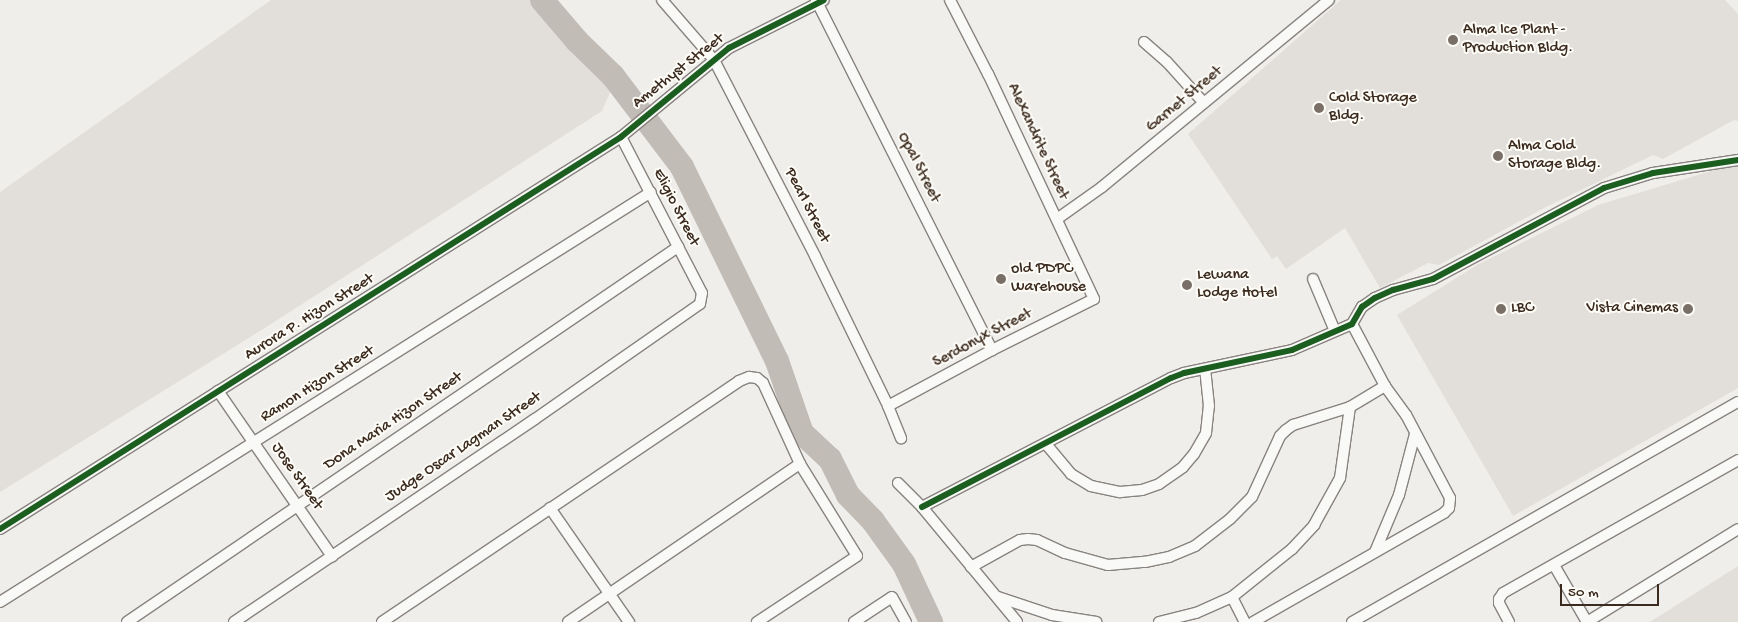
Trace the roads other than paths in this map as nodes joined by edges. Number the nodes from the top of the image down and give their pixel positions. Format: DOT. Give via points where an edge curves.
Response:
graph roads {
  1 [pos="662,0"];
  2 [pos="950,0"];
  3 [pos="1329,0"];
  4 [pos="820,1"];
  5 [pos="1144,42"];
  6 [pos="714,60"];
  7 [pos="1204,103"];
  8 [pos="633,126"];
  9 [pos="621,137"];
  10 [pos="1738,160"];
  11 [pos="650,192"];
  12 [pos="1057,219"];
  13 [pos="678,247"];
  14 [pos="1313,279"];
  15 [pos="702,293"];
  16 [pos="1094,299"];
  17 [pos="1352,324"];
  18 [pos="1335,330"];
  19 [pos="992,350"];
  20 [pos="1205,369"];
  21 [pos="1385,386"];
  22 [pos="218,392"];
  23 [pos="1738,402"];
  24 [pos="888,406"];
  25 [pos="1350,407"];
  26 [pos="1415,434"];
  27 [pos="901,439"];
  28 [pos="254,444"];
  29 [pos="1046,444"];
  30 [pos="1738,460"];
  31 [pos="800,464"];
  32 [pos="898,483"];
  33 [pos="297,506"];
  34 [pos="922,507"];
  35 [pos="550,508"];
  36 [pos="0,529"];
  37 [pos="1738,529"];
  38 [pos="1375,552"];
  39 [pos="332,556"];
  40 [pos="1554,565"];
  41 [pos="971,567"];
  42 [pos="609,594"];
  43 [pos="998,597"];
  44 [pos="1232,597"];
  45 [pos="0,602"];
  46 [pos="128,622"];
  47 [pos="234,622"];
  48 [pos="382,622"];
  49 [pos="568,622"];
  50 [pos="629,622"];
  51 [pos="757,622"];
  52 [pos="854,622"];
  53 [pos="906,622"];
  54 [pos="1017,622"];
  55 [pos="1096,622"];
  56 [pos="1159,622"];
  57 [pos="1245,622"];
  58 [pos="1253,622"];
  59 [pos="1352,622"];
  60 [pos="1509,622"];
  61 [pos="1587,622"];
  1 -- 6 [label="street, Pearl Street"];
  2 -- 12 [label="street, Alexandrite Street"];
  3 -- 7 [label="street, Garnet Street"];
  4 -- 6 [label="street, Amethyst Street" via="748,37"];
  4 -- 19 [label="street, Opal Street"];
  5 -- 7 [label="street"];
  6 -- 8 [label="street, Amethyst Street"];
  6 -- 24 [label="street, Pearl Street"];
  7 -- 12 [label="street, Garnet Street" via="1102,187"];
  8 -- 9 [label="street, Aurora P. Hizon Street"];
  9 -- 11 [label="street, Eligio Street"];
  9 -- 22 [label="street, Aurora P. Hizon Street"];
  10 -- 17 [label="street" via="1653,173 1604,188 1433,280 1393,290 1376,298 1362,307"];
  11 -- 13 [label="street, Eligio Street"];
  11 -- 28 [label="street, Ramon Hizon Street"];
  12 -- 16 [label="street, Alexandrite Street"];
  13 -- 15 [label="street, Eligio Street"];
  13 -- 33 [label="street, Dona Maria Hizon Street"];
  14 -- 18 [label="street"];
  15 -- 39 [label="street, Judge Oscar Lagman Street" via="702,300 693,308"];
  16 -- 19 [label="street, Serdonyx Street"];
  17 -- 18 [label="street"];
  17 -- 21 [label="street"];
  18 -- 20 [label="street" via="1292,350"];
  19 -- 24 [label="street, Serdonyx Street"];
  20 -- 29 [label="street" via="1171,378"];
  20 -- 29 [label="street" via="1209,406 1206,433 1183,466 1158,484 1142,490 1120,492 1091,486 1071,474"];
  21 -- 25 [label="street"];
  21 -- 26 [label="street"];
  22 -- 28 [label="street, Jose Street"];
  22 -- 36 [label="street, Aurora P. Hizon Street"];
  23 -- 59 [label="street"];
  24 -- 27 [label="street, Pearl Street"];
  25 -- 41 [label="street" via="1286,430 1280,436 1252,497 1195,546 1178,554 1145,562 1108,565 1028,539 1020,540"];
  25 -- 44 [label="street" via="1340,478 1314,525 1292,549"];
  26 -- 38 [label="street" via="1399,495"];
  26 -- 38 [label="street" via="1450,498 1449,508"];
  28 -- 33 [label="street, Jose Street"];
  28 -- 45 [label="street, Ramon Hizon Street"];
  29 -- 34 [label="street"];
  30 -- 40 [label="street"];
  31 -- 35 [label="street" via="763,383 749,377"];
  31 -- 42 [label="street"];
  31 -- 51 [label="street" via="856,556"];
  32 -- 34 [label="street"];
  33 -- 39 [label="street, Jose Street"];
  33 -- 46 [label="street, Dona Maria Hizon Street"];
  34 -- 41 [label="street"];
  35 -- 42 [label="street"];
  35 -- 48 [label="street"];
  37 -- 61 [label="street"];
  38 -- 58 [label="street"];
  39 -- 47 [label="street, Judge Oscar Lagman Street"];
  40 -- 60 [label="street" via="1500,596 1499,603"];
  40 -- 61 [label="street"];
  41 -- 43 [label="street"];
  42 -- 49 [label="street"];
  42 -- 50 [label="street"];
  43 -- 54 [label="street"];
  43 -- 55 [label="street" via="1052,615"];
  44 -- 56 [label="street" via="1196,612"];
  44 -- 57 [label="street"];
  52 -- 53 [label="street" via="892,597"];
}
